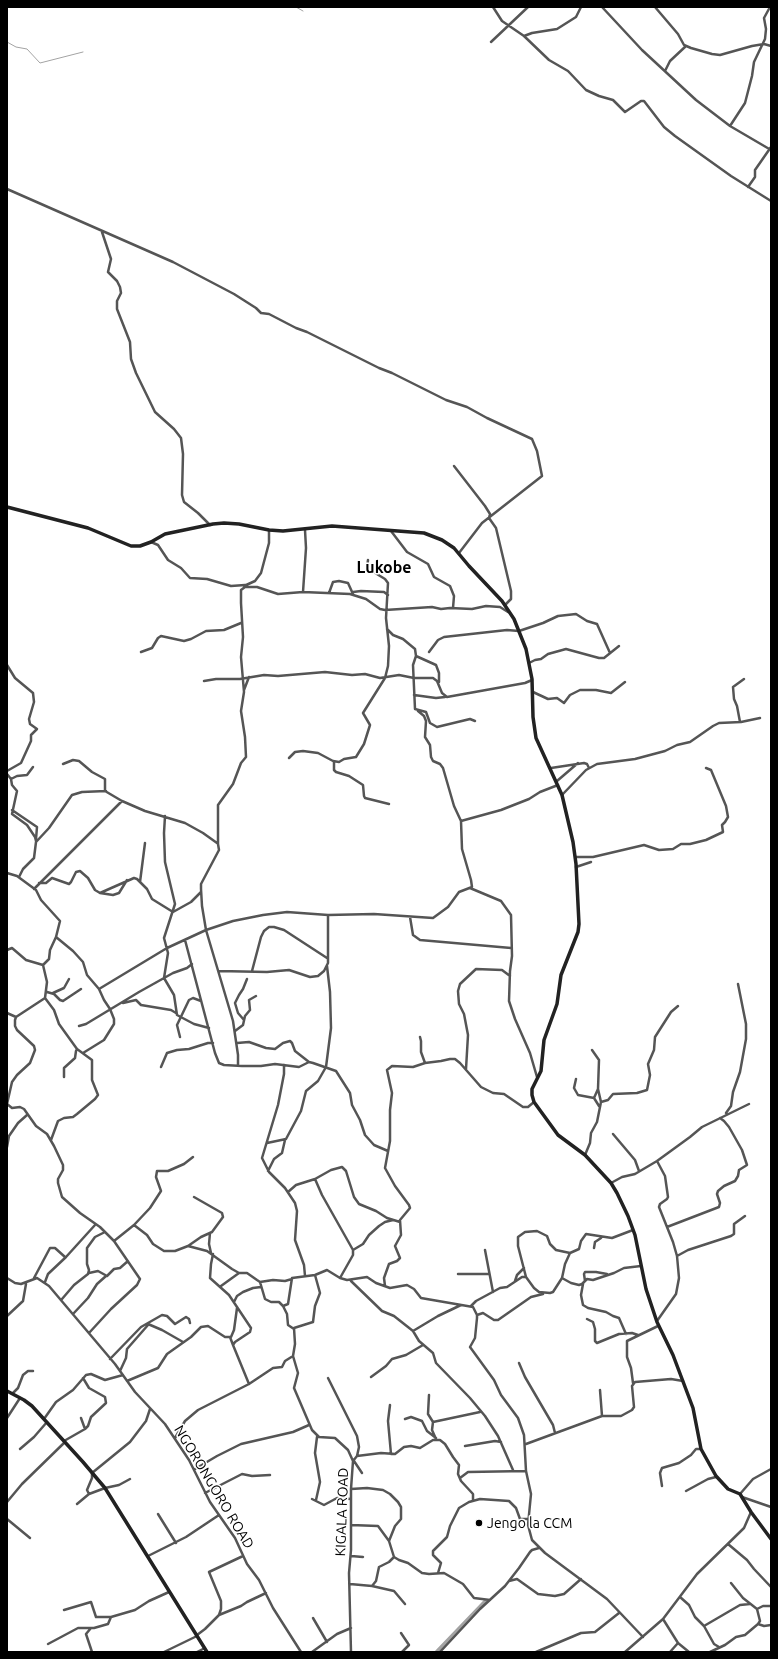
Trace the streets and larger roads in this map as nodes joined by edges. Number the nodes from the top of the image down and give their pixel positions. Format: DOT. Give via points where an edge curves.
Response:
graph roads {
  1 [pos="493,7"];
  2 [pos="528,7"];
  3 [pos="581,7"];
  4 [pos="602,7"];
  5 [pos="655,7"];
  6 [pos="770,7"];
  7 [pos="510,25"];
  8 [pos="524,36"];
  9 [pos="491,42"];
  10 [pos="764,44"];
  11 [pos="686,46"];
  12 [pos="771,46"];
  13 [pos="665,72"];
  14 [pos="730,126"];
  15 [pos="770,149"];
  16 [pos="748,187"];
  17 [pos="7,189"];
  18 [pos="771,201"];
  19 [pos="102,232"];
  20 [pos="454,466"];
  21 [pos="7,507"];
  22 [pos="489,518"];
  23 [pos="210,525"];
  24 [pos="269,530"];
  25 [pos="305,530"];
  26 [pos="390,531"];
  27 [pos="152,542"];
  28 [pos="459,553"];
  29 [pos="368,560"];
  30 [pos="244,586"];
  31 [pos="303,592"];
  32 [pos="329,593"];
  33 [pos="353,594"];
  34 [pos="388,595"];
  35 [pos="504,605"];
  36 [pos="453,608"];
  37 [pos="387,610"];
  38 [pos="510,613"];
  39 [pos="241,623"];
  40 [pos="387,628"];
  41 [pos="519,631"];
  42 [pos="619,646"];
  43 [pos="142,652"];
  44 [pos="429,652"];
  45 [pos="610,653"];
  46 [pos="416,656"];
  47 [pos="529,664"];
  48 [pos="7,665"];
  49 [pos="249,677"];
  50 [pos="243,678"];
  51 [pos="385,678"];
  52 [pos="414,678"];
  53 [pos="744,679"];
  54 [pos="532,680"];
  55 [pos="204,681"];
  56 [pos="625,682"];
  57 [pos="439,685"];
  58 [pos="244,692"];
  59 [pos="532,692"];
  60 [pos="414,695"];
  61 [pos="446,697"];
  62 [pos="418,711"];
  63 [pos="760,718"];
  64 [pos="475,721"];
  65 [pos="740,722"];
  66 [pos="32,725"];
  67 [pos="31,735"];
  68 [pos="289,758"];
  69 [pos="334,762"];
  70 [pos="578,763"];
  71 [pos="63,764"];
  72 [pos="32,767"];
  73 [pos="551,768"];
  74 [pos="589,768"];
  75 [pos="706,768"];
  76 [pos="7,772"];
  77 [pos="10,779"];
  78 [pos="557,781"];
  79 [pos="559,785"];
  80 [pos="106,792"];
  81 [pos="562,795"];
  82 [pos="122,801"];
  83 [pos="389,804"];
  84 [pos="12,810"];
  85 [pos="165,816"];
  86 [pos="461,821"];
  87 [pos="36,841"];
  88 [pos="145,842"];
  89 [pos="218,844"];
  90 [pos="576,857"];
  91 [pos="591,862"];
  92 [pos="576,867"];
  93 [pos="7,873"];
  94 [pos="49,875"];
  95 [pos="19,877"];
  96 [pos="50,879"];
  97 [pos="127,880"];
  98 [pos="140,882"];
  99 [pos="39,883"];
  100 [pos="470,888"];
  101 [pos="34,889"];
  102 [pos="201,892"];
  103 [pos="100,893"];
  104 [pos="173,912"];
  105 [pos="328,915"];
  106 [pos="410,917"];
  107 [pos="206,930"];
  108 [pos="56,937"];
  109 [pos="185,940"];
  110 [pos="167,948"];
  111 [pos="511,948"];
  112 [pos="7,950"];
  113 [pos="327,958"];
  114 [pos="192,964"];
  115 [pos="44,965"];
  116 [pos="327,966"];
  117 [pos="219,971"];
  118 [pos="252,972"];
  119 [pos="510,976"];
  120 [pos="164,978"];
  121 [pos="69,979"];
  122 [pos="247,979"];
  123 [pos="738,984"];
  124 [pos="81,989"];
  125 [pos="99,989"];
  126 [pos="47,992"];
  127 [pos="52,993"];
  128 [pos="256,996"];
  129 [pos="45,998"];
  130 [pos="202,1001"];
  131 [pos="120,1003"];
  132 [pos="678,1006"];
  133 [pos="110,1009"];
  134 [pos="7,1013"];
  135 [pos="176,1013"];
  136 [pos="181,1017"];
  137 [pos="16,1018"];
  138 [pos="244,1021"];
  139 [pos="79,1026"];
  140 [pos="210,1029"];
  141 [pos="234,1032"];
  142 [pos="180,1037"];
  143 [pos="420,1037"];
  144 [pos="213,1043"];
  145 [pos="236,1043"];
  146 [pos="77,1049"];
  147 [pos="592,1050"];
  148 [pos="83,1052"];
  149 [pos="308,1062"];
  150 [pos="425,1063"];
  151 [pos="238,1065"];
  152 [pos="284,1065"];
  153 [pos="161,1067"];
  154 [pos="326,1067"];
  155 [pos="466,1070"];
  156 [pos="64,1077"];
  157 [pos="537,1078"];
  158 [pos="576,1078"];
  159 [pos="598,1089"];
  160 [pos="8,1095"];
  161 [pos="594,1098"];
  162 [pos="534,1102"];
  163 [pos="601,1102"];
  164 [pos="749,1104"];
  165 [pos="599,1106"];
  166 [pos="27,1115"];
  167 [pos="724,1115"];
  168 [pos="720,1118"];
  169 [pos="613,1134"];
  170 [pos="51,1140"];
  171 [pos="285,1140"];
  172 [pos="267,1143"];
  173 [pos="7,1147"];
  174 [pos="388,1151"];
  175 [pos="585,1155"];
  176 [pos="193,1157"];
  177 [pos="657,1161"];
  178 [pos="268,1171"];
  179 [pos="639,1171"];
  180 [pos="315,1179"];
  181 [pos="611,1183"];
  182 [pos="288,1192"];
  183 [pos="194,1197"];
  184 [pos="745,1216"];
  185 [pos="393,1220"];
  186 [pos="400,1222"];
  187 [pos="95,1225"];
  188 [pos="134,1225"];
  189 [pos="668,1227"];
  190 [pos="633,1230"];
  191 [pos="105,1232"];
  192 [pos="210,1233"];
  193 [pos="602,1238"];
  194 [pos="114,1241"];
  195 [pos="188,1246"];
  196 [pos="594,1248"];
  197 [pos="353,1250"];
  198 [pos="485,1250"];
  199 [pos="570,1253"];
  200 [pos="212,1254"];
  201 [pos="677,1256"];
  202 [pos="66,1257"];
  203 [pos="128,1261"];
  204 [pos="641,1266"];
  205 [pos="524,1268"];
  206 [pos="89,1273"];
  207 [pos="239,1273"];
  208 [pos="458,1274"];
  209 [pos="489,1274"];
  210 [pos="315,1275"];
  211 [pos="608,1275"];
  212 [pos="106,1276"];
  213 [pos="305,1276"];
  214 [pos="526,1277"];
  215 [pos="7,1278"];
  216 [pos="34,1278"];
  217 [pos="340,1278"];
  218 [pos="562,1278"];
  219 [pos="292,1279"];
  220 [pos="351,1280"];
  221 [pos="515,1281"];
  222 [pos="45,1282"];
  223 [pos="260,1282"];
  224 [pos="584,1282"];
  225 [pos="26,1283"];
  226 [pos="221,1286"];
  227 [pos="384,1286"];
  228 [pos="261,1287"];
  229 [pos="534,1288"];
  230 [pos="493,1292"];
  231 [pos="543,1293"];
  232 [pos="533,1296"];
  233 [pos="62,1299"];
  234 [pos="234,1302"];
  235 [pos="282,1305"];
  236 [pos="462,1305"];
  237 [pos="471,1306"];
  238 [pos="237,1308"];
  239 [pos="73,1314"];
  240 [pos="477,1315"];
  241 [pos="7,1316"];
  242 [pos="588,1319"];
  243 [pos="190,1323"];
  244 [pos="147,1324"];
  245 [pos="658,1324"];
  246 [pos="294,1329"];
  247 [pos="413,1331"];
  248 [pos="89,1333"];
  249 [pos="626,1334"];
  250 [pos="638,1335"];
  251 [pos="230,1337"];
  252 [pos="183,1342"];
  253 [pos="233,1345"];
  254 [pos="423,1345"];
  255 [pos="292,1356"];
  256 [pos="110,1359"];
  257 [pos="519,1362"];
  258 [pos="120,1370"];
  259 [pos="33,1371"];
  260 [pos="123,1376"];
  261 [pos="371,1377"];
  262 [pos="83,1378"];
  263 [pos="328,1378"];
  264 [pos="127,1381"];
  265 [pos="683,1381"];
  266 [pos="249,1384"];
  267 [pos="633,1384"];
  268 [pos="600,1390"];
  269 [pos="7,1391"];
  270 [pos="12,1394"];
  271 [pos="429,1395"];
  272 [pos="20,1398"];
  273 [pos="390,1405"];
  274 [pos="150,1409"];
  275 [pos="480,1412"];
  276 [pos="602,1416"];
  277 [pos="7,1418"];
  278 [pos="81,1418"];
  279 [pos="405,1419"];
  280 [pos="46,1420"];
  281 [pos="433,1422"];
  282 [pos="309,1425"];
  283 [pos="85,1429"];
  284 [pos="555,1433"];
  285 [pos="317,1437"];
  286 [pos="174,1438"];
  287 [pos="436,1439"];
  288 [pos="65,1441"];
  289 [pos="501,1442"];
  290 [pos="526,1444"];
  291 [pos="465,1446"];
  292 [pos="20,1449"];
  293 [pos="702,1449"];
  294 [pos="391,1454"];
  295 [pos="357,1456"];
  296 [pos="354,1461"];
  297 [pos="771,1468"];
  298 [pos="195,1469"];
  299 [pos="514,1470"];
  300 [pos="526,1471"];
  301 [pos="92,1473"];
  302 [pos="362,1473"];
  303 [pos="270,1475"];
  304 [pos="716,1477"];
  305 [pos="460,1478"];
  306 [pos="130,1479"];
  307 [pos="662,1486"];
  308 [pos="105,1488"];
  309 [pos="351,1488"];
  310 [pos="686,1491"];
  311 [pos="205,1493"];
  312 [pos="89,1494"];
  313 [pos="741,1496"];
  314 [pos="312,1499"];
  315 [pos="351,1499"];
  316 [pos="316,1500"];
  317 [pos="473,1501"];
  318 [pos="7,1502"];
  319 [pos="77,1504"];
  320 [pos="771,1507"];
  321 [pos="751,1512"];
  322 [pos="158,1514"];
  323 [pos="219,1515"];
  324 [pos="7,1519"];
  325 [pos="528,1519"];
  326 [pos="351,1525"];
  327 [pos="30,1538"];
  328 [pos="771,1539"];
  329 [pos="389,1541"];
  330 [pos="176,1543"];
  331 [pos="728,1544"];
  332 [pos="539,1548"];
  333 [pos="148,1556"];
  334 [pos="243,1556"];
  335 [pos="351,1556"];
  336 [pos="363,1557"];
  337 [pos="394,1557"];
  338 [pos="438,1573"];
  339 [pos="581,1579"];
  340 [pos="508,1582"];
  341 [pos="731,1583"];
  342 [pos="350,1584"];
  343 [pos="372,1586"];
  344 [pos="771,1587"];
  345 [pos="169,1592"];
  346 [pos="266,1593"];
  347 [pos="680,1597"];
  348 [pos="490,1600"];
  349 [pos="405,1604"];
  350 [pos="750,1604"];
  351 [pos="771,1606"];
  352 [pos="757,1609"];
  353 [pos="64,1610"];
  354 [pos="620,1613"];
  355 [pos="219,1614"];
  356 [pos="111,1617"];
  357 [pos="313,1618"];
  358 [pos="663,1619"];
  359 [pos="758,1624"];
  360 [pos="771,1625"];
  361 [pos="704,1626"];
  362 [pos="91,1628"];
  363 [pos="351,1628"];
  364 [pos="401,1633"];
  365 [pos="197,1636"];
  366 [pos="643,1638"];
  367 [pos="327,1642"];
  368 [pos="678,1643"];
  369 [pos="48,1644"];
  370 [pos="714,1644"];
  371 [pos="719,1647"];
  372 [pos="205,1648"];
  373 [pos="715,1649"];
  374 [pos="92,1652"];
  375 [pos="164,1652"];
  376 [pos="197,1652"];
  377 [pos="207,1652"];
  378 [pos="300,1652"];
  379 [pos="312,1652"];
  380 [pos="352,1652"];
  381 [pos="402,1652"];
  382 [pos="440,1652"];
  383 [pos="536,1652"];
  384 [pos="625,1652"];
  385 [pos="670,1652"];
  386 [pos="689,1652"];
  387 [pos="710,1652"];
  1 -- 7 [label="street" via="500,19"];
  2 -- 7 [label="street"];
  3 -- 8 [label="street" via="576,17 557,29"];
  4 -- 13 [label="street"];
  5 -- 11 [label="street"];
  6 -- 10 [label="street" via="764,18"];
  7 -- 8 [label="street"];
  7 -- 9 [label="street"];
  8 -- 16 [label="street" via="549,60 568,71 586,90 612,99 624,112 644,101 670,132"];
  10 -- 11 [label="street" via="720,55"];
  10 -- 12 [label="street"];
  10 -- 14 [label="street" via="754,62 745,103"];
  11 -- 13 [label="street" via="670,61"];
  13 -- 14 [label="street"];
  14 -- 15 [label="street"];
  15 -- 16 [label="street" via="755,170 755,177"];
  16 -- 18 [label="street"];
  17 -- 19 [label="street"];
  19 -- 22 [label="street" via="183,267 242,299 261,313 269,314 446,400 467,407 532,438 542,476"];
  19 -- 23 [label="street" via="110,259 108,272 120,287 121,293 116,301 117,309 130,342 131,359 136,373 155,412 181,438 184,502"];
  20 -- 22 [label="street" via="486,506"];
  21 -- 27 [label="street" via="88,528 128,546"];
  22 -- 28 [label="street"];
  22 -- 35 [label="street" via="496,528 511,591 511,599"];
  23 -- 24 [label="street" via="239,524"];
  23 -- 27 [label="street" via="166,534"];
  24 -- 25 [label="street"];
  24 -- 30 [label="street" via="269,543 261,573 255,581"];
  25 -- 26 [label="street" via="332,526"];
  25 -- 31 [label="street"];
  26 -- 28 [label="street" via="427,534 449,543"];
  26 -- 36 [label="street" via="407,552 428,564 434,577 450,586 454,596"];
  27 -- 30 [label="street" via="158,545 168,560 182,568 190,578"];
  28 -- 35 [label="street"];
  29 -- 34 [label="street" via="367,568 388,582"];
  30 -- 31 [label="street" via="260,587 278,594"];
  30 -- 39 [label="street" via="240,595"];
  31 -- 32 [label="street"];
  32 -- 33 [label="street"];
  32 -- 33 [label="street" via="333,582 336,581 347,582"];
  33 -- 34 [label="street" via="362,591 384,592"];
  33 -- 37 [label="street" via="380,609"];
  34 -- 37 [label="street"];
  35 -- 38 [label="street"];
  36 -- 37 [label="street"];
  36 -- 38 [label="street" via="498,606"];
  37 -- 40 [label="street"];
  38 -- 41 [label="street"];
  39 -- 43 [label="street" via="224,630 206,631 184,641 161,636 152,648"];
  39 -- 50 [label="street"];
  40 -- 46 [label="street" via="393,635 412,646"];
  40 -- 51 [label="street" via="389,646"];
  41 -- 44 [label="street" via="506,630 444,637 438,640"];
  41 -- 45 [label="street" via="558,616 577,615 597,624"];
  41 -- 47 [label="street"];
  42 -- 45 [label="street"];
  45 -- 47 [label="street" via="600,658 566,649 548,654"];
  46 -- 52 [label="street" via="413,665"];
  46 -- 57 [label="street" via="436,665"];
  47 -- 54 [label="street"];
  48 -- 66 [label="street" via="15,678 34,695 28,719"];
  49 -- 50 [label="street"];
  49 -- 51 [label="street" via="329,672"];
  49 -- 58 [label="street"];
  50 -- 55 [label="street"];
  50 -- 58 [label="street"];
  51 -- 52 [label="street" via="398,675"];
  51 -- 69 [label="street" via="364,712 363,715 370,725 357,756"];
  52 -- 57 [label="street" via="433,678"];
  52 -- 60 [label="street"];
  53 -- 65 [label="street" via="733,687"];
  54 -- 59 [label="street"];
  54 -- 61 [label="street"];
  56 -- 59 [label="street" via="611,693 580,690 570,695 564,703 557,698 548,699"];
  57 -- 61 [label="street"];
  58 -- 89 [label="street" via="241,711 246,757 218,805"];
  59 -- 73 [label="street" via="536,738"];
  60 -- 61 [label="street"];
  60 -- 62 [label="street" via="414,707"];
  62 -- 64 [label="street" via="426,712 430,723 442,727 464,720"];
  62 -- 86 [label="street" via="426,721 425,737 430,745 433,761 443,768"];
  63 -- 65 [label="street"];
  65 -- 74 [label="street" via="716,724 690,742 659,752 623,762 604,762"];
  66 -- 67 [label="street"];
  66 -- 67 [label="street" via="37,729"];
  67 -- 76 [label="street" via="31,741 21,763"];
  68 -- 69 [label="street" via="295,752 303,751 318,753"];
  69 -- 83 [label="street" via="336,772 349,776 363,785 366,798"];
  70 -- 73 [label="street"];
  70 -- 74 [label="street" via="586,763"];
  70 -- 78 [label="street"];
  71 -- 80 [label="street" via="73,760 79,761 105,779"];
  72 -- 77 [label="street" via="27,775"];
  73 -- 78 [label="street"];
  74 -- 81 [label="street"];
  75 -- 90 [label="street" via="711,770 726,806 728,817 722,826 723,832 710,839 681,844 673,849 659,850 641,845 593,857"];
  76 -- 77 [label="street"];
  77 -- 84 [label="street" via="17,791"];
  78 -- 79 [label="street"];
  79 -- 81 [label="street"];
  79 -- 86 [label="street" via="530,799"];
  80 -- 82 [label="street"];
  80 -- 87 [label="street" via="74,793 49,828"];
  81 -- 90 [label="street"];
  82 -- 85 [label="street"];
  82 -- 94 [label="street"];
  84 -- 87 [label="street" via="12,815 25,823"];
  84 -- 87 [label="street" via="37,827"];
  85 -- 89 [label="street" via="195,827"];
  85 -- 104 [label="street" via="166,862 174,894"];
  86 -- 100 [label="street" via="463,854 472,884"];
  87 -- 95 [label="street" via="34,858"];
  88 -- 98 [label="street"];
  89 -- 102 [label="street" via="218,854 202,884"];
  90 -- 92 [label="street"];
  91 -- 92 [label="street"];
  92 -- 157 [label="street" via="578,932 561,975"];
  93 -- 95 [label="street"];
  94 -- 96 [label="street"];
  94 -- 99 [label="street"];
  95 -- 101 [label="street"];
  96 -- 99 [label="street" via="46,883"];
  96 -- 103 [label="street" via="69,884 76,872 80,871"];
  97 -- 98 [label="street" via="134,878"];
  97 -- 103 [label="street"];
  97 -- 103 [label="street" via="119,893"];
  98 -- 104 [label="street" via="152,899"];
  99 -- 101 [label="street"];
  100 -- 106 [label="street" via="459,892 448,907 436,917"];
  100 -- 111 [label="street" via="499,900 506,906 512,917"];
  101 -- 108 [label="street" via="59,919"];
  102 -- 104 [label="street" via="191,902"];
  102 -- 107 [label="street"];
  104 -- 110 [label="street" via="164,938"];
  105 -- 106 [label="street" via="374,914"];
  105 -- 107 [label="street" via="287,912 269,914"];
  105 -- 113 [label="street"];
  106 -- 111 [label="street" via="413,935 420,940"];
  107 -- 109 [label="street"];
  107 -- 117 [label="street"];
  108 -- 115 [label="street" via="49,959"];
  108 -- 125 [label="street" via="83,962 86,975"];
  109 -- 110 [label="street"];
  109 -- 114 [label="street"];
  110 -- 120 [label="street" via="168,960"];
  110 -- 125 [label="street"];
  111 -- 119 [label="street"];
  112 -- 115 [label="street" via="12,948 26,960"];
  113 -- 116 [label="street"];
  113 -- 118 [label="street" via="284,930 269,928 261,937"];
  114 -- 120 [label="street"];
  114 -- 130 [label="street"];
  115 -- 126 [label="street"];
  116 -- 118 [label="street" via="320,975 313,978 289,970"];
  116 -- 154 [label="street" via="331,1028"];
  117 -- 118 [label="street"];
  117 -- 141 [label="street"];
  119 -- 155 [label="street" via="502,970 476,969 460,984 459,1004 464,1014 468,1035"];
  119 -- 157 [label="street" via="510,1007 530,1053"];
  120 -- 131 [label="street"];
  120 -- 135 [label="street" via="174,994"];
  121 -- 127 [label="street" via="64,988"];
  122 -- 138 [label="street" via="235,1003"];
  123 -- 167 [label="street" via="746,1039 731,1106"];
  124 -- 127 [label="street" via="63,1001"];
  125 -- 133 [label="street"];
  126 -- 127 [label="street"];
  126 -- 129 [label="street"];
  128 -- 138 [label="street" via="249,1000 250,1010"];
  129 -- 137 [label="street"];
  129 -- 146 [label="street" via="54,1010 57,1022"];
  130 -- 136 [label="street" via="191,998"];
  130 -- 140 [label="street"];
  131 -- 133 [label="street"];
  131 -- 135 [label="street" via="136,1000 141,1005"];
  132 -- 163 [label="street" via="671,1012 655,1037 654,1050 648,1064 650,1075 647,1090 613,1094 608,1100"];
  133 -- 139 [label="street"];
  133 -- 148 [label="street" via="114,1021 108,1036 101,1043"];
  134 -- 137 [label="street"];
  135 -- 136 [label="street"];
  136 -- 140 [label="street"];
  136 -- 142 [label="street" via="177,1025"];
  137 -- 160 [label="street" via="17,1030 35,1048 31,1062 12,1082"];
  138 -- 141 [label="street" via="243,1027"];
  140 -- 144 [label="street"];
  141 -- 145 [label="street"];
  143 -- 150 [label="street"];
  144 -- 151 [label="street" via="219,1063"];
  144 -- 153 [label="street" via="167,1053"];
  145 -- 149 [label="street" via="249,1042 275,1049 290,1041 295,1050"];
  145 -- 151 [label="street"];
  146 -- 148 [label="street"];
  146 -- 156 [label="street" via="75,1058 64,1068"];
  147 -- 159 [label="street" via="600,1065"];
  148 -- 170 [label="street" via="93,1063 92,1080 98,1096 74,1117 58,1121"];
  149 -- 152 [label="street" via="299,1067"];
  149 -- 154 [label="street"];
  150 -- 155 [label="street" via="452,1059"];
  150 -- 174 [label="street" via="413,1067 392,1066 387,1069 392,1093"];
  151 -- 152 [label="street"];
  152 -- 172 [label="street" via="278,1105"];
  154 -- 171 [label="street" via="318,1081 306,1091 301,1111"];
  154 -- 174 [label="street" via="341,1076 368,1139 374,1145"];
  155 -- 162 [label="street" via="481,1087 493,1093 504,1094 521,1107 528,1107"];
  157 -- 162 [label="street" via="532,1089"];
  158 -- 161 [label="street" via="574,1088 578,1095"];
  159 -- 161 [label="street"];
  159 -- 163 [label="street"];
  160 -- 166 [label="street" via="8,1105 12,1108 22,1108"];
  161 -- 165 [label="street"];
  162 -- 175 [label="street" via="558,1135"];
  163 -- 165 [label="street"];
  164 -- 167 [label="street"];
  165 -- 175 [label="street" via="597,1122"];
  166 -- 170 [label="street"];
  166 -- 173 [label="street" via="8,1136"];
  167 -- 168 [label="street"];
  168 -- 177 [label="street" via="702,1127"];
  168 -- 189 [label="street" via="729,1127 747,1165 739,1170 735,1181 717,1192 720,1203 718,1207"];
  169 -- 179 [label="street" via="635,1160"];
  170 -- 187 [label="street" via="63,1165 58,1180 61,1194"];
  171 -- 172 [label="street"];
  171 -- 178 [label="street" via="282,1153 274,1159"];
  172 -- 178 [label="street" via="262,1158"];
  174 -- 186 [label="street" via="386,1172 410,1207 410,1211 400,1219"];
  175 -- 181 [label="street"];
  176 -- 188 [label="street" via="168,1171 157,1171 161,1191"];
  177 -- 179 [label="street"];
  177 -- 189 [label="street" via="665,1176 668,1197 659,1208"];
  178 -- 182 [label="street"];
  179 -- 181 [label="street"];
  180 -- 182 [label="street" via="296,1185"];
  180 -- 185 [label="street" via="334,1169 344,1168 356,1201"];
  180 -- 197 [label="street"];
  181 -- 190 [label="street"];
  182 -- 213 [label="street" via="296,1208 295,1240"];
  183 -- 192 [label="street" via="223,1214 221,1221"];
  184 -- 201 [label="street" via="734,1224 734,1234 731,1236"];
  185 -- 186 [label="street"];
  185 -- 197 [label="street" via="379,1226"];
  186 -- 227 [label="street" via="401,1236 395,1246 400,1258 389,1264"];
  187 -- 191 [label="street"];
  187 -- 202 [label="street"];
  188 -- 194 [label="street"];
  188 -- 195 [label="street" via="164,1251 175,1251"];
  189 -- 201 [label="street"];
  190 -- 193 [label="street" via="615,1238"];
  190 -- 204 [label="street"];
  191 -- 194 [label="street"];
  191 -- 206 [label="street" via="95,1237 87,1248"];
  192 -- 195 [label="street"];
  192 -- 200 [label="street" via="209,1244"];
  193 -- 196 [label="street" via="595,1242"];
  193 -- 199 [label="street" via="586,1234 581,1241 580,1249"];
  194 -- 203 [label="street"];
  195 -- 200 [label="street"];
  197 -- 217 [label="street" via="353,1255"];
  198 -- 209 [label="street"];
  199 -- 205 [label="street" via="558,1251 551,1246 547,1236 540,1232 525,1232 519,1235 518,1242"];
  199 -- 218 [label="street"];
  200 -- 207 [label="street"];
  200 -- 226 [label="street" via="210,1278"];
  201 -- 245 [label="street" via="678,1287 673,1299 659,1316"];
  202 -- 216 [label="street" via="50,1248"];
  202 -- 222 [label="street" via="48,1274"];
  203 -- 212 [label="street"];
  203 -- 248 [label="street" via="140,1282"];
  204 -- 211 [label="street" via="630,1266"];
  204 -- 245 [label="street"];
  205 -- 214 [label="street"];
  205 -- 221 [label="street" via="516,1275"];
  206 -- 212 [label="street" via="98,1271"];
  206 -- 233 [label="street"];
  207 -- 223 [label="street" via="247,1273"];
  207 -- 226 [label="street"];
  208 -- 209 [label="street"];
  209 -- 230 [label="street"];
  210 -- 213 [label="street"];
  210 -- 217 [label="street" via="327,1270"];
  210 -- 246 [label="street" via="320,1293 313,1322"];
  211 -- 224 [label="street"];
  211 -- 224 [label="street" via="585,1272"];
  212 -- 239 [label="street"];
  213 -- 219 [label="street"];
  214 -- 221 [label="street"];
  214 -- 229 [label="street"];
  215 -- 225 [label="street" via="17,1284"];
  216 -- 222 [label="street, NGORONGORO ROAD"];
  216 -- 225 [label="street"];
  217 -- 220 [label="street"];
  218 -- 224 [label="street" via="575,1285"];
  218 -- 231 [label="street" via="553,1292"];
  219 -- 223 [label="street"];
  219 -- 235 [label="street" via="288,1304"];
  220 -- 227 [label="street" via="367,1277"];
  220 -- 247 [label="street" via="382,1311 394,1316"];
  221 -- 230 [label="street"];
  222 -- 233 [label="street, NGORONGORO ROAD"];
  223 -- 228 [label="street"];
  224 -- 249 [label="street" via="581,1295 583,1305 619,1318"];
  225 -- 241 [label="street" via="23,1301"];
  226 -- 234 [label="street"];
  227 -- 236 [label="street" via="390,1288 407,1285 421,1298"];
  228 -- 234 [label="street" via="244,1292 237,1296"];
  228 -- 235 [label="street" via="266,1300"];
  229 -- 231 [label="street"];
  229 -- 232 [label="street"];
  230 -- 237 [label="street"];
  231 -- 232 [label="street"];
  232 -- 240 [label="street" via="498,1320 483,1314"];
  233 -- 239 [label="street, NGORONGORO ROAD"];
  234 -- 238 [label="street"];
  235 -- 246 [label="street" via="287,1314 288,1325"];
  236 -- 237 [label="street"];
  236 -- 247 [label="street"];
  237 -- 240 [label="street"];
  238 -- 251 [label="street" via="234,1330"];
  238 -- 253 [label="street" via="251,1329"];
  239 -- 248 [label="street, NGORONGORO ROAD"];
  240 -- 290 [label="street" via="476,1333 470,1347 518,1418"];
  242 -- 249 [label="street" via="593,1322 597,1343 616,1335"];
  243 -- 244 [label="street" via="186,1317 175,1324 163,1315"];
  244 -- 252 [label="street"];
  244 -- 256 [label="street"];
  244 -- 258 [label="street" via="127,1348 126,1358"];
  245 -- 250 [label="street"];
  245 -- 265 [label="street"];
  246 -- 255 [label="street" via="295,1344"];
  247 -- 254 [label="street"];
  248 -- 256 [label="street, NGORONGORO ROAD"];
  249 -- 250 [label="street"];
  250 -- 267 [label="street" via="627,1343 626,1357 631,1368"];
  251 -- 252 [label="street" via="225,1337 205,1326 198,1328 193,1336"];
  251 -- 253 [label="street"];
  252 -- 264 [label="street" via="168,1354 155,1370"];
  253 -- 266 [label="street"];
  254 -- 261 [label="street" via="406,1355 392,1359"];
  254 -- 275 [label="street" via="433,1353 436,1363"];
  255 -- 266 [label="street" via="282,1367 273,1368"];
  255 -- 282 [label="street" via="298,1375 294,1387"];
  256 -- 258 [label="street, NGORONGORO ROAD"];
  257 -- 284 [label="street"];
  258 -- 260 [label="street, NGORONGORO ROAD"];
  259 -- 270 [label="street" via="23,1375 18,1388"];
  260 -- 262 [label="street" via="105,1380 89,1374"];
  260 -- 264 [label="street, NGORONGORO ROAD"];
  262 -- 280 [label="street" via="56,1402"];
  262 -- 283 [label="street" via="89,1388 102,1394 106,1400 105,1405 91,1417"];
  263 -- 295 [label="street" via="357,1436"];
  264 -- 274 [label="street, NGORONGORO ROAD"];
  265 -- 267 [label="street" via="671,1379"];
  265 -- 293 [label="street" via="693,1408"];
  266 -- 286 [label="street" via="198,1410 186,1420"];
  267 -- 276 [label="street" via="632,1410 621,1416"];
  268 -- 276 [label="street"];
  269 -- 270 [label="street"];
  270 -- 272 [label="street"];
  271 -- 281 [label="street" via="428,1414"];
  272 -- 277 [label="street"];
  272 -- 280 [label="street"];
  273 -- 294 [label="street" via="388,1421"];
  274 -- 286 [label="street, NGORONGORO ROAD" via="163,1421"];
  274 -- 301 [label="street" via="146,1421 130,1442"];
  275 -- 281 [label="street"];
  275 -- 289 [label="street"];
  276 -- 284 [label="street"];
  278 -- 283 [label="street"];
  279 -- 287 [label="street" via="411,1417 423,1422 427,1431"];
  280 -- 288 [label="street"];
  280 -- 292 [label="street" via="34,1437"];
  281 -- 287 [label="street" via="432,1430"];
  282 -- 285 [label="street"];
  282 -- 298 [label="street" via="294,1432 241,1444"];
  283 -- 288 [label="street"];
  284 -- 290 [label="street"];
  285 -- 296 [label="street, KIGALA ROAD" via="335,1438 348,1450"];
  285 -- 316 [label="street" via="315,1453 320,1482"];
  286 -- 298 [label="street, NGORONGORO ROAD"];
  287 -- 294 [label="street" via="420,1448 408,1446"];
  287 -- 305 [label="street" via="444,1443 458,1463 457,1473"];
  288 -- 301 [label="street"];
  288 -- 318 [label="street"];
  289 -- 291 [label="street"];
  289 -- 299 [label="street"];
  290 -- 300 [label="street"];
  293 -- 304 [label="street"];
  293 -- 307 [label="street" via="696,1448 691,1455 678,1463 662,1468"];
  294 -- 295 [label="street"];
  295 -- 296 [label="street"];
  296 -- 302 [label="street"];
  296 -- 309 [label="street, KIGALA ROAD"];
  297 -- 313 [label="street" via="753,1479"];
  298 -- 311 [label="street, NGORONGORO ROAD"];
  299 -- 300 [label="street"];
  299 -- 305 [label="street" via="468,1472"];
  300 -- 325 [label="street" via="531,1494"];
  301 -- 308 [label="street"];
  301 -- 312 [label="street" via="87,1490"];
  303 -- 311 [label="street" via="242,1474"];
  304 -- 310 [label="street"];
  304 -- 313 [label="street" via="728,1489"];
  305 -- 317 [label="street" via="474,1494"];
  306 -- 308 [label="street" via="119,1486"];
  308 -- 312 [label="street"];
  308 -- 333 [label="street"];
  309 -- 315 [label="street, KIGALA ROAD"];
  309 -- 329 [label="street" via="383,1490 398,1502 401,1519"];
  311 -- 323 [label="street, NGORONGORO ROAD"];
  312 -- 319 [label="street"];
  313 -- 320 [label="street"];
  313 -- 321 [label="street"];
  314 -- 316 [label="street"];
  315 -- 316 [label="street" via="338,1498 324,1506"];
  315 -- 326 [label="street, KIGALA ROAD"];
  317 -- 325 [label="street" via="509,1501 516,1508 520,1519"];
  317 -- 338 [label="street" via="459,1508 447,1537 433,1550 433,1555 441,1563"];
  321 -- 328 [label="street"];
  321 -- 331 [label="street" via="744,1528"];
  322 -- 330 [label="street"];
  323 -- 330 [label="street"];
  323 -- 334 [label="street, NGORONGORO ROAD" via="235,1538"];
  324 -- 327 [label="street"];
  325 -- 332 [label="street" via="530,1534"];
  326 -- 329 [label="street" via="376,1525"];
  326 -- 335 [label="street, KIGALA ROAD"];
  329 -- 337 [label="street"];
  330 -- 333 [label="street"];
  331 -- 344 [label="street" via="748,1560"];
  331 -- 347 [label="street" via="697,1574"];
  332 -- 339 [label="street"];
  332 -- 340 [label="street" via="530,1552"];
  333 -- 345 [label="street"];
  334 -- 346 [label="street, NGORONGORO ROAD"];
  334 -- 355 [label="street" via="209,1572 221,1601 222,1609"];
  335 -- 336 [label="street"];
  335 -- 342 [label="street, KIGALA ROAD"];
  337 -- 338 [label="street" via="422,1573"];
  337 -- 343 [label="street" via="379,1567 376,1581"];
  338 -- 348 [label="street" via="444,1573 462,1584 474,1598"];
  339 -- 340 [label="street" via="564,1594 556,1596 538,1594 517,1579"];
  339 -- 354 [label="street" via="607,1599"];
  340 -- 348 [label="street"];
  341 -- 350 [label="street"];
  342 -- 343 [label="street"];
  342 -- 363 [label="street, KIGALA ROAD"];
  343 -- 349 [label="street" via="394,1591"];
  345 -- 356 [label="street" via="135,1610"];
  345 -- 365 [label="street"];
  346 -- 355 [label="street"];
  346 -- 378 [label="street, NGORONGORO ROAD"];
  347 -- 358 [label="street"];
  347 -- 361 [label="street"];
  348 -- 382 [label="street"];
  350 -- 352 [label="street"];
  350 -- 361 [label="street" via="740,1605"];
  351 -- 352 [label="street"];
  352 -- 359 [label="street" via="760,1621"];
  353 -- 356 [label="street" via="91,1602 96,1617"];
  354 -- 366 [label="street"];
  354 -- 383 [label="street" via="595,1632 581,1633"];
  355 -- 365 [label="street"];
  356 -- 362 [label="street" via="108,1624"];
  357 -- 367 [label="street"];
  358 -- 366 [label="street"];
  358 -- 368 [label="street"];
  359 -- 360 [label="street"];
  359 -- 371 [label="street" via="745,1635"];
  361 -- 370 [label="street"];
  362 -- 369 [label="street" via="78,1628"];
  362 -- 374 [label="street" via="86,1634"];
  363 -- 367 [label="street"];
  363 -- 380 [label="street, KIGALA ROAD"];
  364 -- 381 [label="street" via="409,1644"];
  365 -- 372 [label="street"];
  365 -- 375 [label="street"];
  366 -- 384 [label="street"];
  367 -- 379 [label="street"];
  368 -- 385 [label="street"];
  368 -- 386 [label="street"];
  370 -- 371 [label="street"];
  370 -- 373 [label="street"];
  371 -- 373 [label="street"];
  372 -- 376 [label="street"];
  372 -- 377 [label="street"];
  373 -- 387 [label="street"];
}
